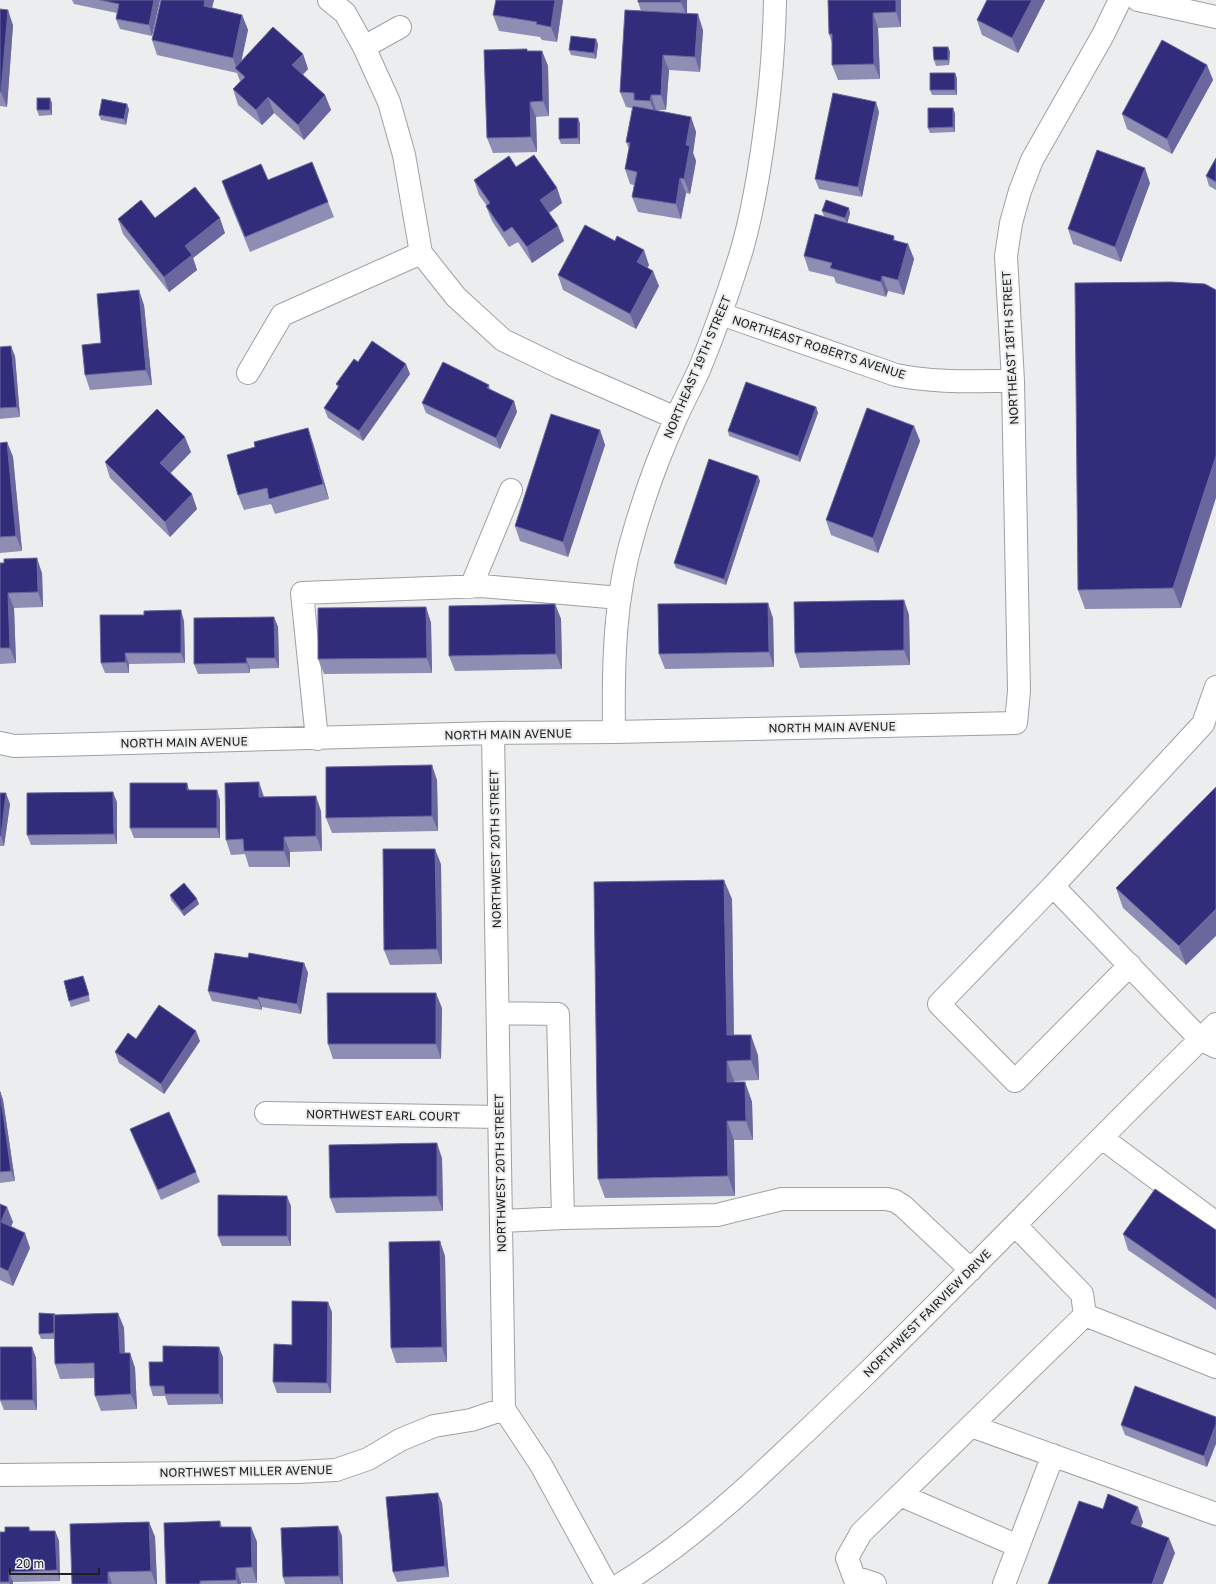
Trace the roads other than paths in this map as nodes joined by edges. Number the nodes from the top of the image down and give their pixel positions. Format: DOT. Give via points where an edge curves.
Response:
graph roads {
  1 [pos="329,0"];
  2 [pos="775,0"];
  3 [pos="1120,0"];
  4 [pos="1138,0"];
  5 [pos="1216,17"];
  6 [pos="400,28"];
  7 [pos="364,47"];
  8 [pos="421,253"];
  9 [pos="721,314"];
  10 [pos="248,373"];
  11 [pos="1013,381"];
  12 [pos="676,418"];
  13 [pos="511,490"];
  14 [pos="471,587"];
  15 [pos="620,598"];
  16 [pos="1214,699"];
  17 [pos="1016,723"];
  18 [pos="614,732"];
  19 [pos="493,733"];
  20 [pos="317,739"];
  21 [pos="0,743"];
  22 [pos="1053,886"];
  23 [pos="1130,966"];
  24 [pos="498,1014"];
  25 [pos="1216,1024"];
  26 [pos="1208,1043"];
  27 [pos="266,1113"];
  28 [pos="499,1117"];
  29 [pos="1102,1138"];
  30 [pos="563,1218"];
  31 [pos="501,1221"];
  32 [pos="1216,1223"];
  33 [pos="1015,1225"];
  34 [pos="970,1270"];
  35 [pos="1085,1316"];
  36 [pos="1216,1367"];
  37 [pos="504,1409"];
  38 [pos="971,1426"];
  39 [pos="1053,1455"];
  40 [pos="0,1475"];
  41 [pos="900,1495"];
  42 [pos="1216,1514"];
  43 [pos="1018,1546"];
  44 [pos="606,1584"];
  45 [pos="621,1584"];
  46 [pos="875,1584"];
  47 [pos="1004,1584"];
  1 -- 7 [label="street" via="345,14"];
  2 -- 9 [label="street, NORTHEAST 19TH STREET" via="770,91 756,188 740,257"];
  3 -- 11 [label="street, NORTHEAST 18TH STREET" via="1032,160 1020,191 1006,256"];
  4 -- 5 [label="street"];
  6 -- 7 [label="street"];
  7 -- 8 [label="street" via="388,102 404,155"];
  8 -- 10 [label="street" via="282,315"];
  8 -- 12 [label="street" via="456,297 503,340"];
  9 -- 11 [label="street, NORTHEAST ROBERTS AVENUE" via="896,375 943,382"];
  9 -- 12 [label="street, NORTHEAST 19TH STREET"];
  11 -- 17 [label="street, NORTHEAST 18TH STREET" via="1019,691"];
  12 -- 15 [label="street, NORTHEAST 19TH STREET" via="652,476 633,534"];
  13 -- 14 [label="street"];
  14 -- 15 [label="street"];
  14 -- 20 [label="street" via="302,593"];
  15 -- 18 [label="street, NORTHEAST 19TH STREET" via="613,673"];
  16 -- 22 [label="street" via="1203,724"];
  17 -- 18 [label="street, NORTH MAIN AVENUE"];
  18 -- 19 [label="street, NORTH MAIN AVENUE"];
  19 -- 20 [label="street, NORTH MAIN AVENUE"];
  19 -- 24 [label="street, NORTHWEST 20TH STREET"];
  20 -- 21 [label="street, NORTH MAIN AVENUE" via="14,746"];
  22 -- 23 [label="street"];
  22 -- 23 [label="street" via="939,1004 1015,1081"];
  23 -- 26 [label="street"];
  24 -- 28 [label="street, NORTHWEST 20TH STREET"];
  24 -- 30 [label="street" via="558,1014"];
  25 -- 26 [label="street, NORTHWEST FAIRVIEW DRIVE"];
  26 -- 29 [label="street, NORTHWEST FAIRVIEW DRIVE"];
  27 -- 28 [label="street, NORTHWEST EARL COURT"];
  28 -- 31 [label="street, NORTHWEST 20TH STREET"];
  29 -- 32 [label="street"];
  29 -- 33 [label="street, NORTHWEST FAIRVIEW DRIVE"];
  30 -- 31 [label="street"];
  30 -- 34 [label="street" via="717,1214 782,1199 888,1199 904,1206"];
  31 -- 37 [label="street, NORTHWEST 20TH STREET"];
  33 -- 34 [label="street, NORTHWEST FAIRVIEW DRIVE"];
  33 -- 35 [label="street" via="1082,1294"];
  34 -- 45 [label="street, NORTHWEST FAIRVIEW DRIVE" via="810,1429 760,1475 699,1528"];
  35 -- 36 [label="street"];
  35 -- 38 [label="street"];
  37 -- 40 [label="street, NORTHWEST MILLER AVENUE" via="470,1420 434,1426 400,1440 368,1459 336,1470"];
  37 -- 44 [label="street" via="541,1465"];
  38 -- 39 [label="street"];
  38 -- 41 [label="street"];
  39 -- 42 [label="street"];
  39 -- 43 [label="street"];
  41 -- 43 [label="street"];
  41 -- 46 [label="street" via="861,1533 847,1558 854,1577"];
  43 -- 47 [label="street"];
}
